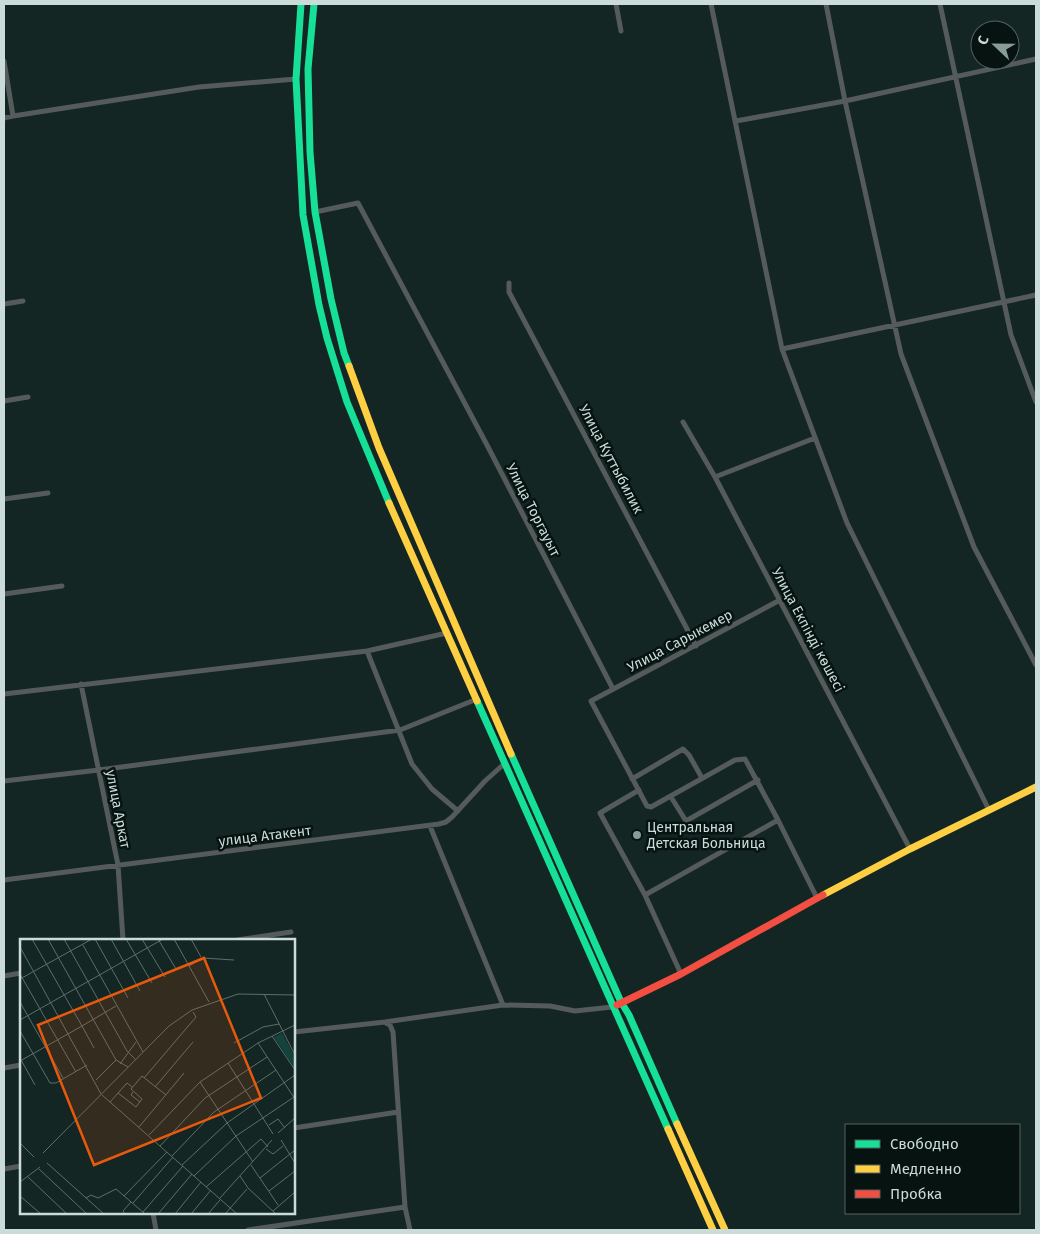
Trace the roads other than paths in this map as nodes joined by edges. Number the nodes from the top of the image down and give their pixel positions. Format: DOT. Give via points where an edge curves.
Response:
graph roads {
  1 [pos="301,4"];
  2 [pos="314,4"];
  3 [pos="616,4"];
  4 [pos="711,4"];
  5 [pos="826,4"];
  6 [pos="940,4"];
  7 [pos="621,31"];
  8 [pos="1036,59"];
  9 [pos="4,61"];
  10 [pos="956,77"];
  11 [pos="296,79"];
  12 [pos="845,102"];
  13 [pos="12,116"];
  14 [pos="4,118"];
  15 [pos="736,121"];
  16 [pos="315,212"];
  17 [pos="509,283"];
  18 [pos="1036,295"];
  19 [pos="23,301"];
  20 [pos="1003,302"];
  21 [pos="4,304"];
  22 [pos="893,326"];
  23 [pos="782,349"];
  24 [pos="28,397"];
  25 [pos="4,401"];
  26 [pos="1036,402"];
  27 [pos="683,422"];
  28 [pos="815,438"];
  29 [pos="384,460"];
  30 [pos="373,466"];
  31 [pos="715,477"];
  32 [pos="48,493"];
  33 [pos="4,499"];
  34 [pos="62,586"];
  35 [pos="4,594"];
  36 [pos="780,600"];
  37 [pos="447,633"];
  38 [pos="696,646"];
  39 [pos="367,651"];
  40 [pos="1036,665"];
  41 [pos="81,684"];
  42 [pos="613,689"];
  43 [pos="4,694"];
  44 [pos="477,699"];
  45 [pos="400,730"];
  46 [pos="504,764"];
  47 [pos="99,770"];
  48 [pos="702,778"];
  49 [pos="632,779"];
  50 [pos="758,780"];
  51 [pos="4,781"];
  52 [pos="1036,787"];
  53 [pos="639,790"];
  54 [pos="671,797"];
  55 [pos="988,810"];
  56 [pos="458,811"];
  57 [pos="778,820"];
  58 [pos="430,826"];
  59 [pos="910,849"];
  60 [pos="118,866"];
  61 [pos="4,880"];
  62 [pos="645,895"];
  63 [pos="818,898"];
  64 [pos="291,932"];
  65 [pos="123,939"];
  66 [pos="244,939"];
  67 [pos="20,973"];
  68 [pos="681,974"];
  69 [pos="4,976"];
  70 [pos="622,1002"];
  71 [pos="503,1005"];
  72 [pos="612,1007"];
  73 [pos="385,1022"];
  74 [pos="295,1032"];
  75 [pos="20,1065"];
  76 [pos="4,1068"];
  77 [pos="398,1112"];
  78 [pos="295,1128"];
  79 [pos="20,1166"];
  80 [pos="4,1169"];
  81 [pos="404,1207"];
  82 [pos="154,1214"];
  83 [pos="156,1230"];
  84 [pos="248,1230"];
  85 [pos="410,1230"];
  86 [pos="713,1230"];
  87 [pos="725,1230"];
  1 -- 11 [label="main road"];
  2 -- 16 [label="main road" via="308,69"];
  3 -- 7 [label="street"];
  4 -- 15 [label="street"];
  5 -- 12 [label="street"];
  6 -- 10 [label="street"];
  8 -- 10 [label="street"];
  9 -- 13 [label="street"];
  10 -- 12 [label="street"];
  10 -- 20 [label="street"];
  11 -- 13 [label="street" via="199,86"];
  11 -- 30 [label="main road" via="303,215 319,304 347,402"];
  12 -- 15 [label="street"];
  12 -- 22 [label="street"];
  13 -- 14 [label="street"];
  15 -- 23 [label="street"];
  16 -- 29 [label="main road" via="344,352"];
  16 -- 42 [label="street, Улица Торгауыт" via="358,203"];
  17 -- 38 [label="street, Улица Куттыбилик" via="510,292"];
  18 -- 20 [label="street"];
  19 -- 21 [label="street"];
  20 -- 22 [label="street"];
  20 -- 26 [label="street" via="1011,336"];
  22 -- 23 [label="street"];
  22 -- 40 [label="street" via="974,547"];
  23 -- 28 [label="street"];
  24 -- 25 [label="street"];
  27 -- 31 [label="street, Улица Екпінді көшесі"];
  28 -- 31 [label="street"];
  28 -- 55 [label="street" via="847,522"];
  29 -- 30 [label="main road"];
  29 -- 70 [label="main road"];
  30 -- 37 [label="main road"];
  31 -- 36 [label="street, Улица Екпінді көшесі"];
  32 -- 33 [label="street"];
  34 -- 35 [label="street"];
  36 -- 38 [label="street, Улица Сарыкемер"];
  36 -- 59 [label="street, Улица Екпінді көшесі"];
  37 -- 39 [label="street"];
  37 -- 44 [label="main road"];
  38 -- 42 [label="street, Улица Сарыкемер"];
  39 -- 41 [label="street"];
  39 -- 45 [label="street"];
  41 -- 43 [label="street"];
  41 -- 47 [label="street, улица Аркат"];
  42 -- 49 [label="street, Улица Сарыкемер" via="591,701"];
  44 -- 45 [label="street"];
  44 -- 46 [label="main road"];
  45 -- 47 [label="street"];
  45 -- 56 [label="street" via="412,764 432,789"];
  46 -- 56 [label="street, улица Атакент"];
  46 -- 72 [label="main road"];
  47 -- 51 [label="street"];
  47 -- 60 [label="street, улица Аркат"];
  48 -- 49 [label="street" via="683,749"];
  48 -- 50 [label="street" via="735,760 745,759"];
  48 -- 54 [label="street"];
  49 -- 53 [label="street"];
  50 -- 54 [label="street" via="686,821"];
  50 -- 57 [label="street"];
  52 -- 55 [label="main road"];
  53 -- 54 [label="street" via="647,806 651,807"];
  53 -- 62 [label="street" via="600,813"];
  55 -- 59 [label="main road"];
  56 -- 58 [label="street, улица Атакент" via="446,822"];
  57 -- 62 [label="street"];
  57 -- 63 [label="street"];
  58 -- 60 [label="street, улица Атакент"];
  58 -- 71 [label="street"];
  59 -- 63 [label="main road"];
  60 -- 61 [label="street, улица Атакент"];
  60 -- 65 [label="street, улица Аркат"];
  62 -- 68 [label="street"];
  63 -- 68 [label="main road"];
  64 -- 66 [label="street"];
  67 -- 69 [label="street"];
  68 -- 70 [label="main road"];
  70 -- 72 [label="main road"];
  70 -- 87 [label="main road"];
  71 -- 72 [label="street" via="550,1006 575,1011"];
  71 -- 73 [label="street"];
  72 -- 86 [label="main road"];
  73 -- 74 [label="street"];
  73 -- 77 [label="street" via="394,1032"];
  75 -- 76 [label="street"];
  77 -- 78 [label="street"];
  77 -- 81 [label="street"];
  79 -- 80 [label="street"];
  81 -- 84 [label="street"];
  81 -- 85 [label="street"];
  82 -- 83 [label="street"];
}
